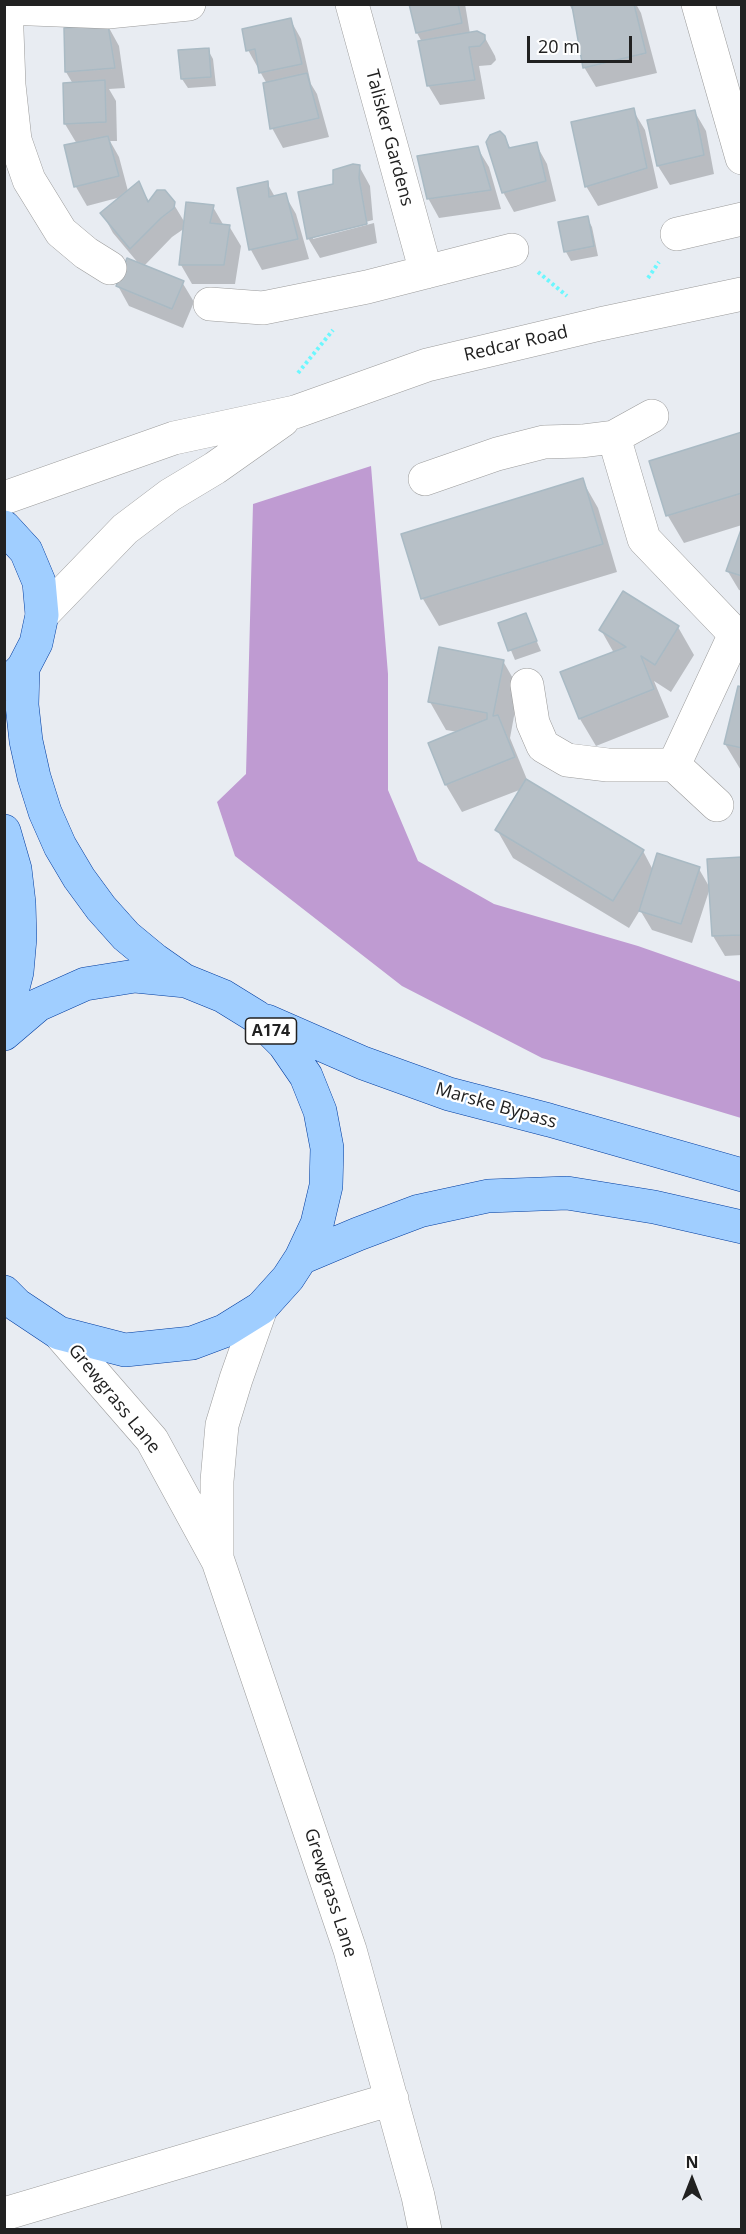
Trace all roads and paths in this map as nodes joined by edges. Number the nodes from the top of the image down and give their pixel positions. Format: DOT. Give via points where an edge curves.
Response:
graph roads {
  1 [pos="189,4"];
  2 [pos="352,4"];
  3 [pos="698,4"];
  4 [pos="6,6"];
  5 [pos="741,158"];
  6 [pos="741,219"];
  7 [pos="677,234"];
  8 [pos="512,250"];
  9 [pos="110,268"];
  10 [pos="426,272"];
  11 [pos="367,287"];
  12 [pos="741,294"];
  13 [pos="210,304"];
  14 [pos="600,324"];
  15 [pos="293,396"];
  16 [pos="652,416"];
  17 [pos="614,437"];
  18 [pos="425,479"];
  19 [pos="4,498"];
  20 [pos="4,527"];
  21 [pos="42,615"];
  22 [pos="738,634"];
  23 [pos="14,677"];
  24 [pos="527,685"];
  25 [pos="674,765"];
  26 [pos="717,805"];
  27 [pos="4,831"];
  28 [pos="186,981"];
  29 [pos="257,1017"];
  30 [pos="4,1023"];
  31 [pos="4,1034"];
  32 [pos="741,1175"];
  33 [pos="741,1227"];
  34 [pos="302,1258"];
  35 [pos="9,1299"];
  36 [pos="261,1308"];
  37 [pos="60,1333"];
  38 [pos="218,1562"];
  39 [pos="392,2099"];
  40 [pos="4,2214"];
  41 [pos="424,2229"];
  1 -- 4 [label="street" via="108,12"];
  2 -- 10 [label="street, Talisker Gardens"];
  3 -- 5 [label="street"];
  4 -- 9 [label="street" via="15,140 28,180 61,232"];
  6 -- 7 [label="street"];
  8 -- 10 [label="street"];
  8 -- 14 [label="path"];
  10 -- 11 [label="street"];
  11 -- 13 [label="street" via="263,308"];
  11 -- 15 [label="path"];
  12 -- 14 [label="street, Redcar Road"];
  14 -- 15 [label="street, Redcar Road"];
  15 -- 19 [label="street, Redcar Road"];
  15 -- 21 [label="street, Redcar Road" via="215,468 125,529"];
  16 -- 17 [label="street"];
  17 -- 18 [label="street" via="544,442"];
  17 -- 22 [label="street" via="644,539"];
  20 -- 21 [label="main road" via="26,551 39,582"];
  21 -- 23 [label="main road" via="36,643"];
  22 -- 25 [label="street"];
  23 -- 28 [label="main road" via="34,777 60,846 79,878 120,929"];
  24 -- 25 [label="street" via="533,723 543,746 567,760 608,765"];
  25 -- 26 [label="street"];
  27 -- 30 [label="main road" via="15,869 20,938 17,972"];
  28 -- 29 [label="main road, A174" via="223,996"];
  28 -- 31 [label="main road, A174" via="135,976 85,984 38,1005"];
  29 -- 32 [label="main road, Marske Bypass / A174" via="363,1063 449,1094"];
  29 -- 34 [label="main road, A174" via="285,1044 306,1076 322,1120 327,1148 326,1186 317,1224"];
  33 -- 34 [label="main road" via="567,1193 488,1196 419,1212"];
  34 -- 36 [label="main road, A174"];
  35 -- 37 [label="main road, A174"];
  36 -- 37 [label="main road, A174" via="224,1331 192,1343 125,1350"];
  36 -- 38 [label="street, Grewgrass Lane" via="222,1425 216,1481"];
  37 -- 38 [label="street, Grewgrass Lane" via="152,1440"];
  38 -- 39 [label="street, Grewgrass Lane" via="350,1950"];
  39 -- 40 [label="street"];
  39 -- 41 [label="street, Grewgrass Lane"];
}
